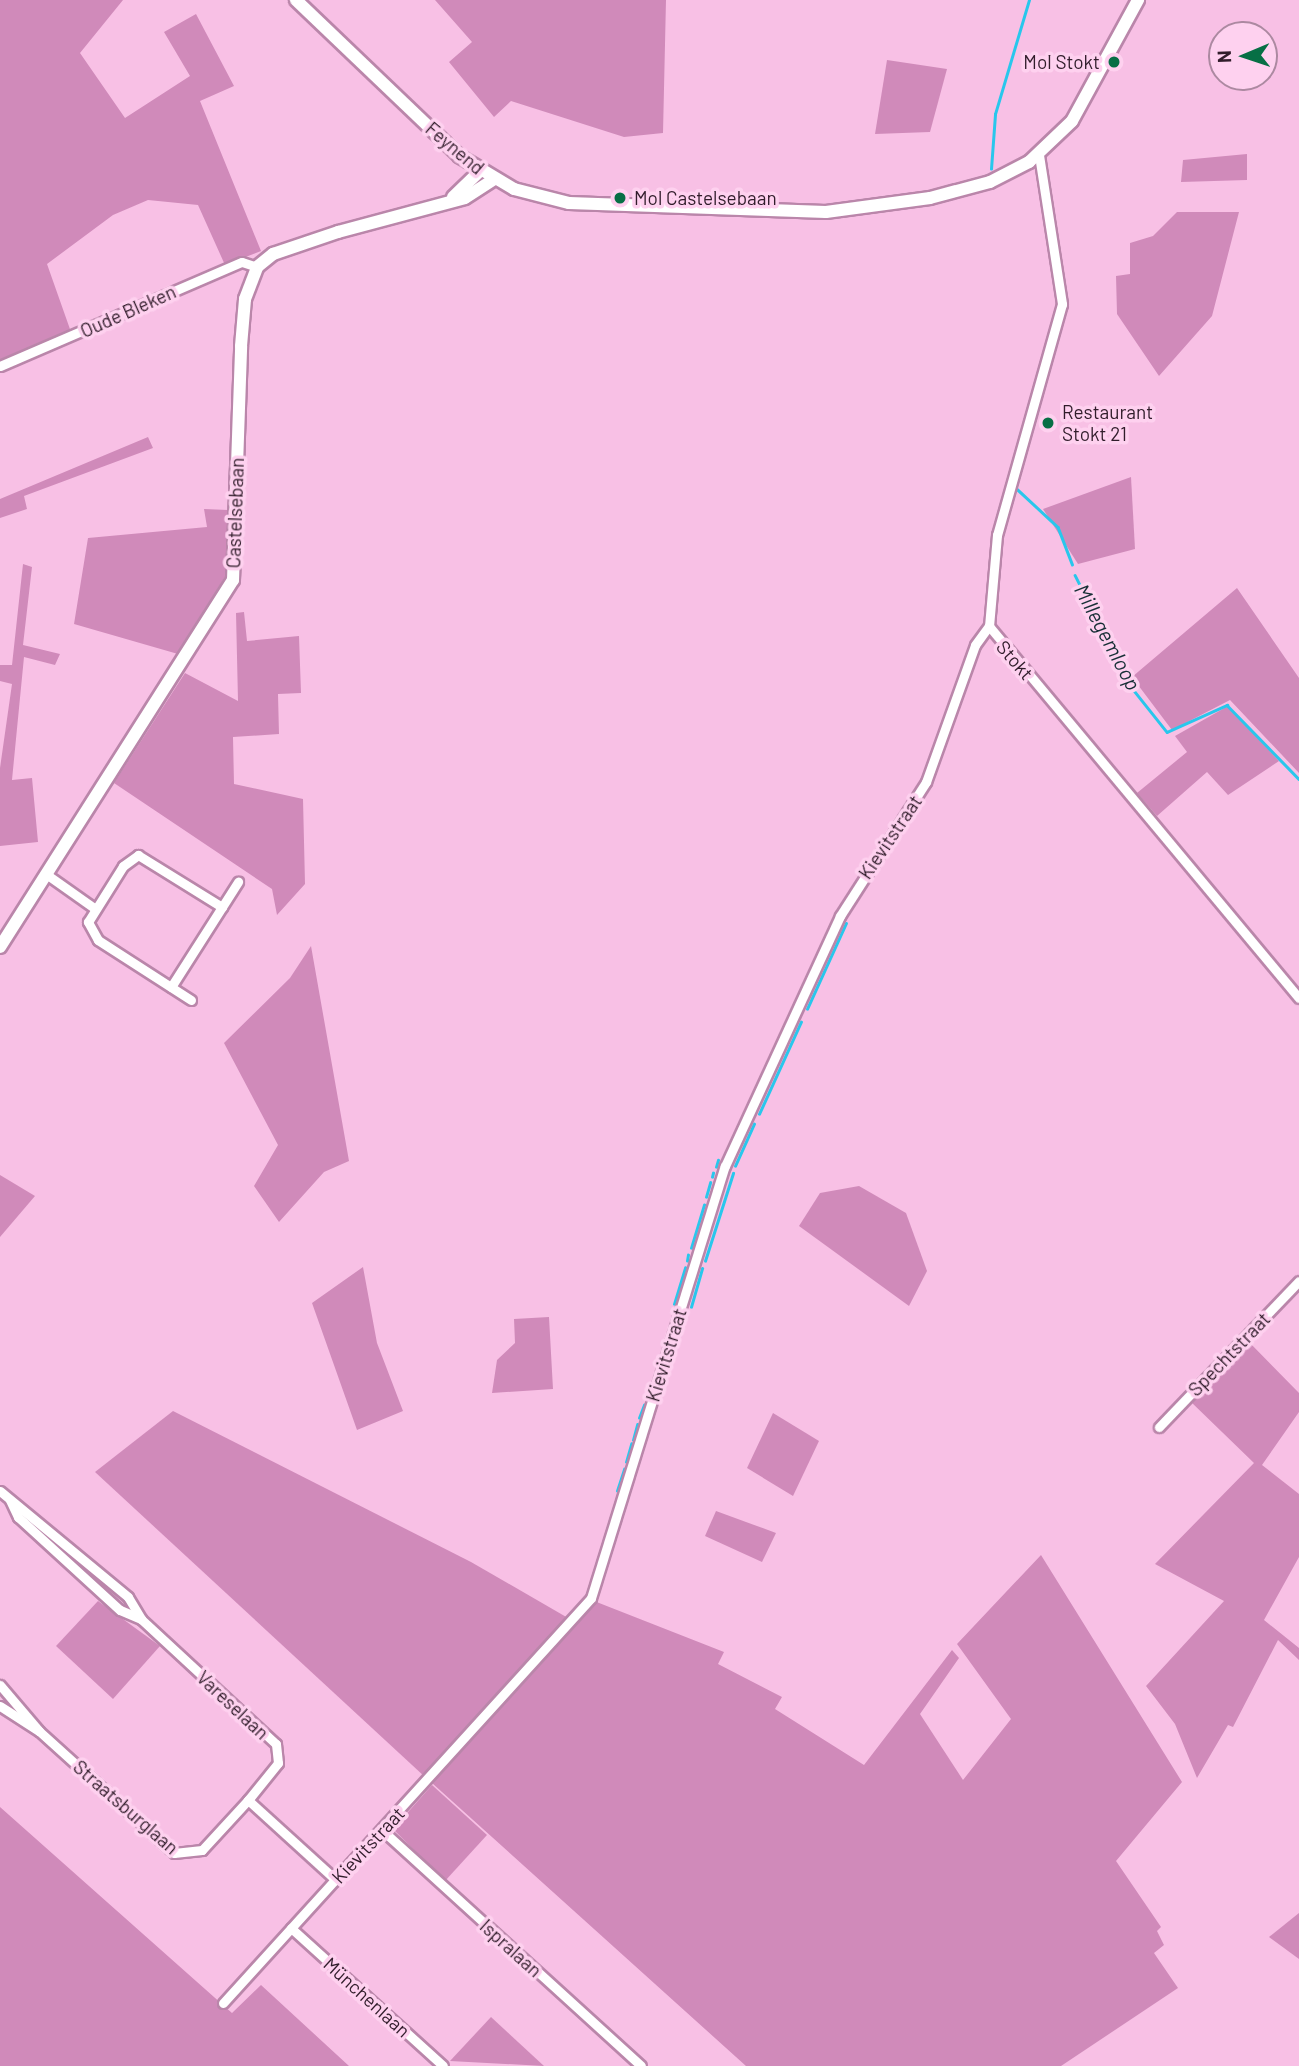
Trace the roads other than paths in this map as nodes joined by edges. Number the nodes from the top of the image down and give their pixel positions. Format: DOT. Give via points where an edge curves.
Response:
graph roads {
  1 [pos="296,0"];
  2 [pos="1138,0"];
  3 [pos="1039,155"];
  4 [pos="480,171"];
  5 [pos="494,179"];
  6 [pos="453,197"];
  7 [pos="257,267"];
  8 [pos="0,366"];
  9 [pos="989,626"];
  10 [pos="46,874"];
  11 [pos="238,882"];
  12 [pos="94,908"];
  13 [pos="222,908"];
  14 [pos="0,947"];
  15 [pos="171,987"];
  16 [pos="1299,999"];
  17 [pos="191,1000"];
  18 [pos="1299,1281"];
  19 [pos="1159,1427"];
  20 [pos="0,1491"];
  21 [pos="9,1499"];
  22 [pos="141,1619"];
  23 [pos="0,1685"];
  24 [pos="0,1706"];
  25 [pos="39,1731"];
  26 [pos="248,1800"];
  27 [pos="382,1830"];
  28 [pos="335,1880"];
  29 [pos="291,1928"];
  30 [pos="223,2003"];
  31 [pos="443,2066"];
  32 [pos="640,2066"];
  1 -- 4 [label="street, Feynend"];
  2 -- 3 [label="street, Feynend" via="1078,113"];
  3 -- 5 [label="street, Feynend" via="990,182 903,204 826,212 569,203"];
  3 -- 9 [label="street, Stokt" via="1062,304 997,535"];
  4 -- 5 [label="street, Feynend"];
  4 -- 6 [label="street"];
  5 -- 6 [label="street" via="473,194"];
  6 -- 7 [label="street" via="272,254"];
  7 -- 8 [label="street, Oude Bleken" via="242,262"];
  7 -- 10 [label="street, Castelsebaan" via="243,323 233,580"];
  9 -- 16 [label="street, Stokt"];
  9 -- 27 [label="street, Kievitstraat" via="975,645 926,782 840,916 725,1166 591,1598"];
  10 -- 12 [label="street"];
  10 -- 14 [label="street, Castelsebaan"];
  11 -- 13 [label="street"];
  12 -- 13 [label="street" via="138,855"];
  12 -- 15 [label="street" via="88,922 98,940"];
  13 -- 15 [label="street"];
  15 -- 17 [label="street"];
  18 -- 19 [label="street, Spechtstraat"];
  20 -- 21 [label="street, Vareselaan"];
  21 -- 22 [label="street, Vareselaan" via="28,1508 128,1597"];
  21 -- 22 [label="street, Vareselaan" via="18,1517 120,1609"];
  22 -- 26 [label="street, Vareselaan" via="276,1744 278,1763"];
  23 -- 25 [label="street, Straatsburglaan"];
  24 -- 25 [label="street, Straatsburglaan"];
  25 -- 26 [label="street, Straatsburglaan" via="174,1853 202,1850"];
  26 -- 28 [label="street"];
  27 -- 28 [label="street, Kievitstraat"];
  27 -- 32 [label="street, Ispralaan"];
  28 -- 29 [label="street, Kievitstraat"];
  29 -- 30 [label="street, Kievitstraat"];
  29 -- 31 [label="street, Münchenlaan"];
}
